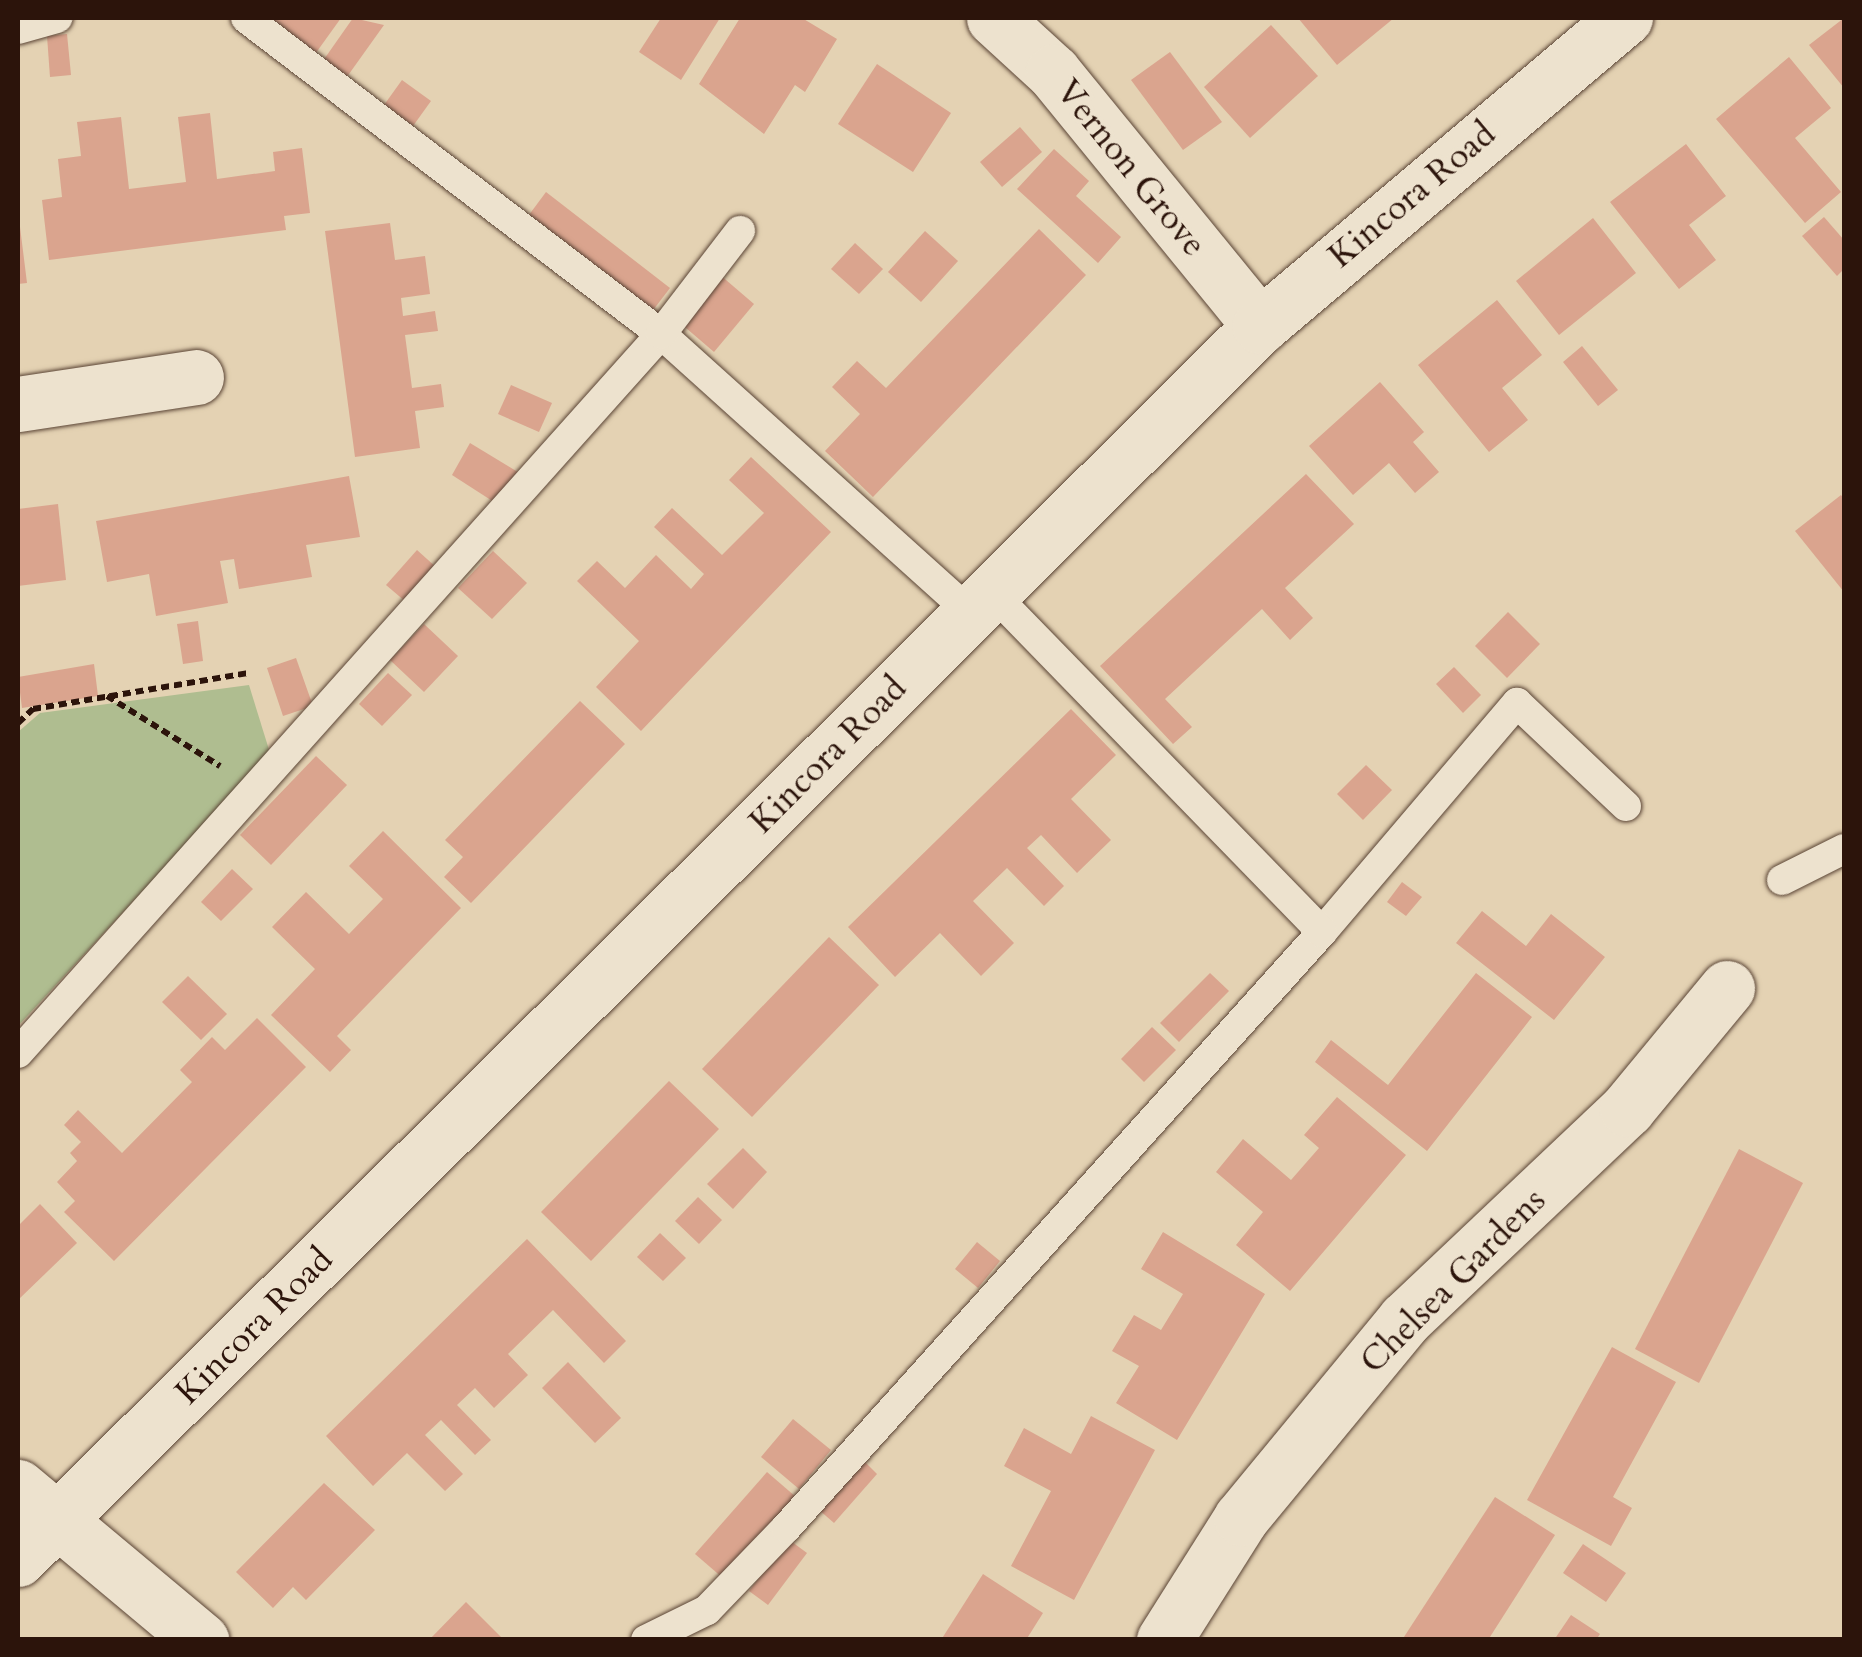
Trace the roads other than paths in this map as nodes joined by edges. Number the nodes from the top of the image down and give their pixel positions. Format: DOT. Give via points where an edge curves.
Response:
graph roads {
  1 [pos="57,18"];
  2 [pos="246,18"];
  3 [pos="994,18"];
  4 [pos="1625,18"];
  5 [pos="18,29"];
  6 [pos="740,231"];
  7 [pos="1260,326"];
  8 [pos="662,334"];
  9 [pos="196,377"];
  10 [pos="18,404"];
  11 [pos="982,603"];
  12 [pos="1626,806"];
  13 [pos="1844,849"];
  14 [pos="1782,880"];
  15 [pos="1322,932"];
  16 [pos="1727,988"];
  17 [pos="18,1053"];
  18 [pos="18,1487"];
  19 [pos="58,1522"];
  20 [pos="18,1559"];
  21 [pos="201,1640"];
  22 [pos="646,1640"];
  23 [pos="1164,1640"];
  1 -- 5 [label="lane"];
  2 -- 8 [label="lane"];
  3 -- 7 [label="street, Vernon Grove" via="1053,72"];
  4 -- 7 [label="street, Kincora Road"];
  6 -- 8 [label="lane"];
  7 -- 11 [label="street, Kincora Road"];
  8 -- 11 [label="lane"];
  8 -- 17 [label="lane"];
  9 -- 10 [label="street"];
  11 -- 15 [label="lane"];
  11 -- 19 [label="street, Kincora Road"];
  12 -- 15 [label="lane" via="1517,703"];
  13 -- 14 [label="lane"];
  15 -- 22 [label="lane" via="786,1528 706,1610"];
  16 -- 23 [label="street, Chelsea Gardens" via="1627,1109 1405,1319 1241,1518"];
  18 -- 19 [label="street"];
  19 -- 20 [label="street, Kincora Road"];
  19 -- 21 [label="street"];
}
